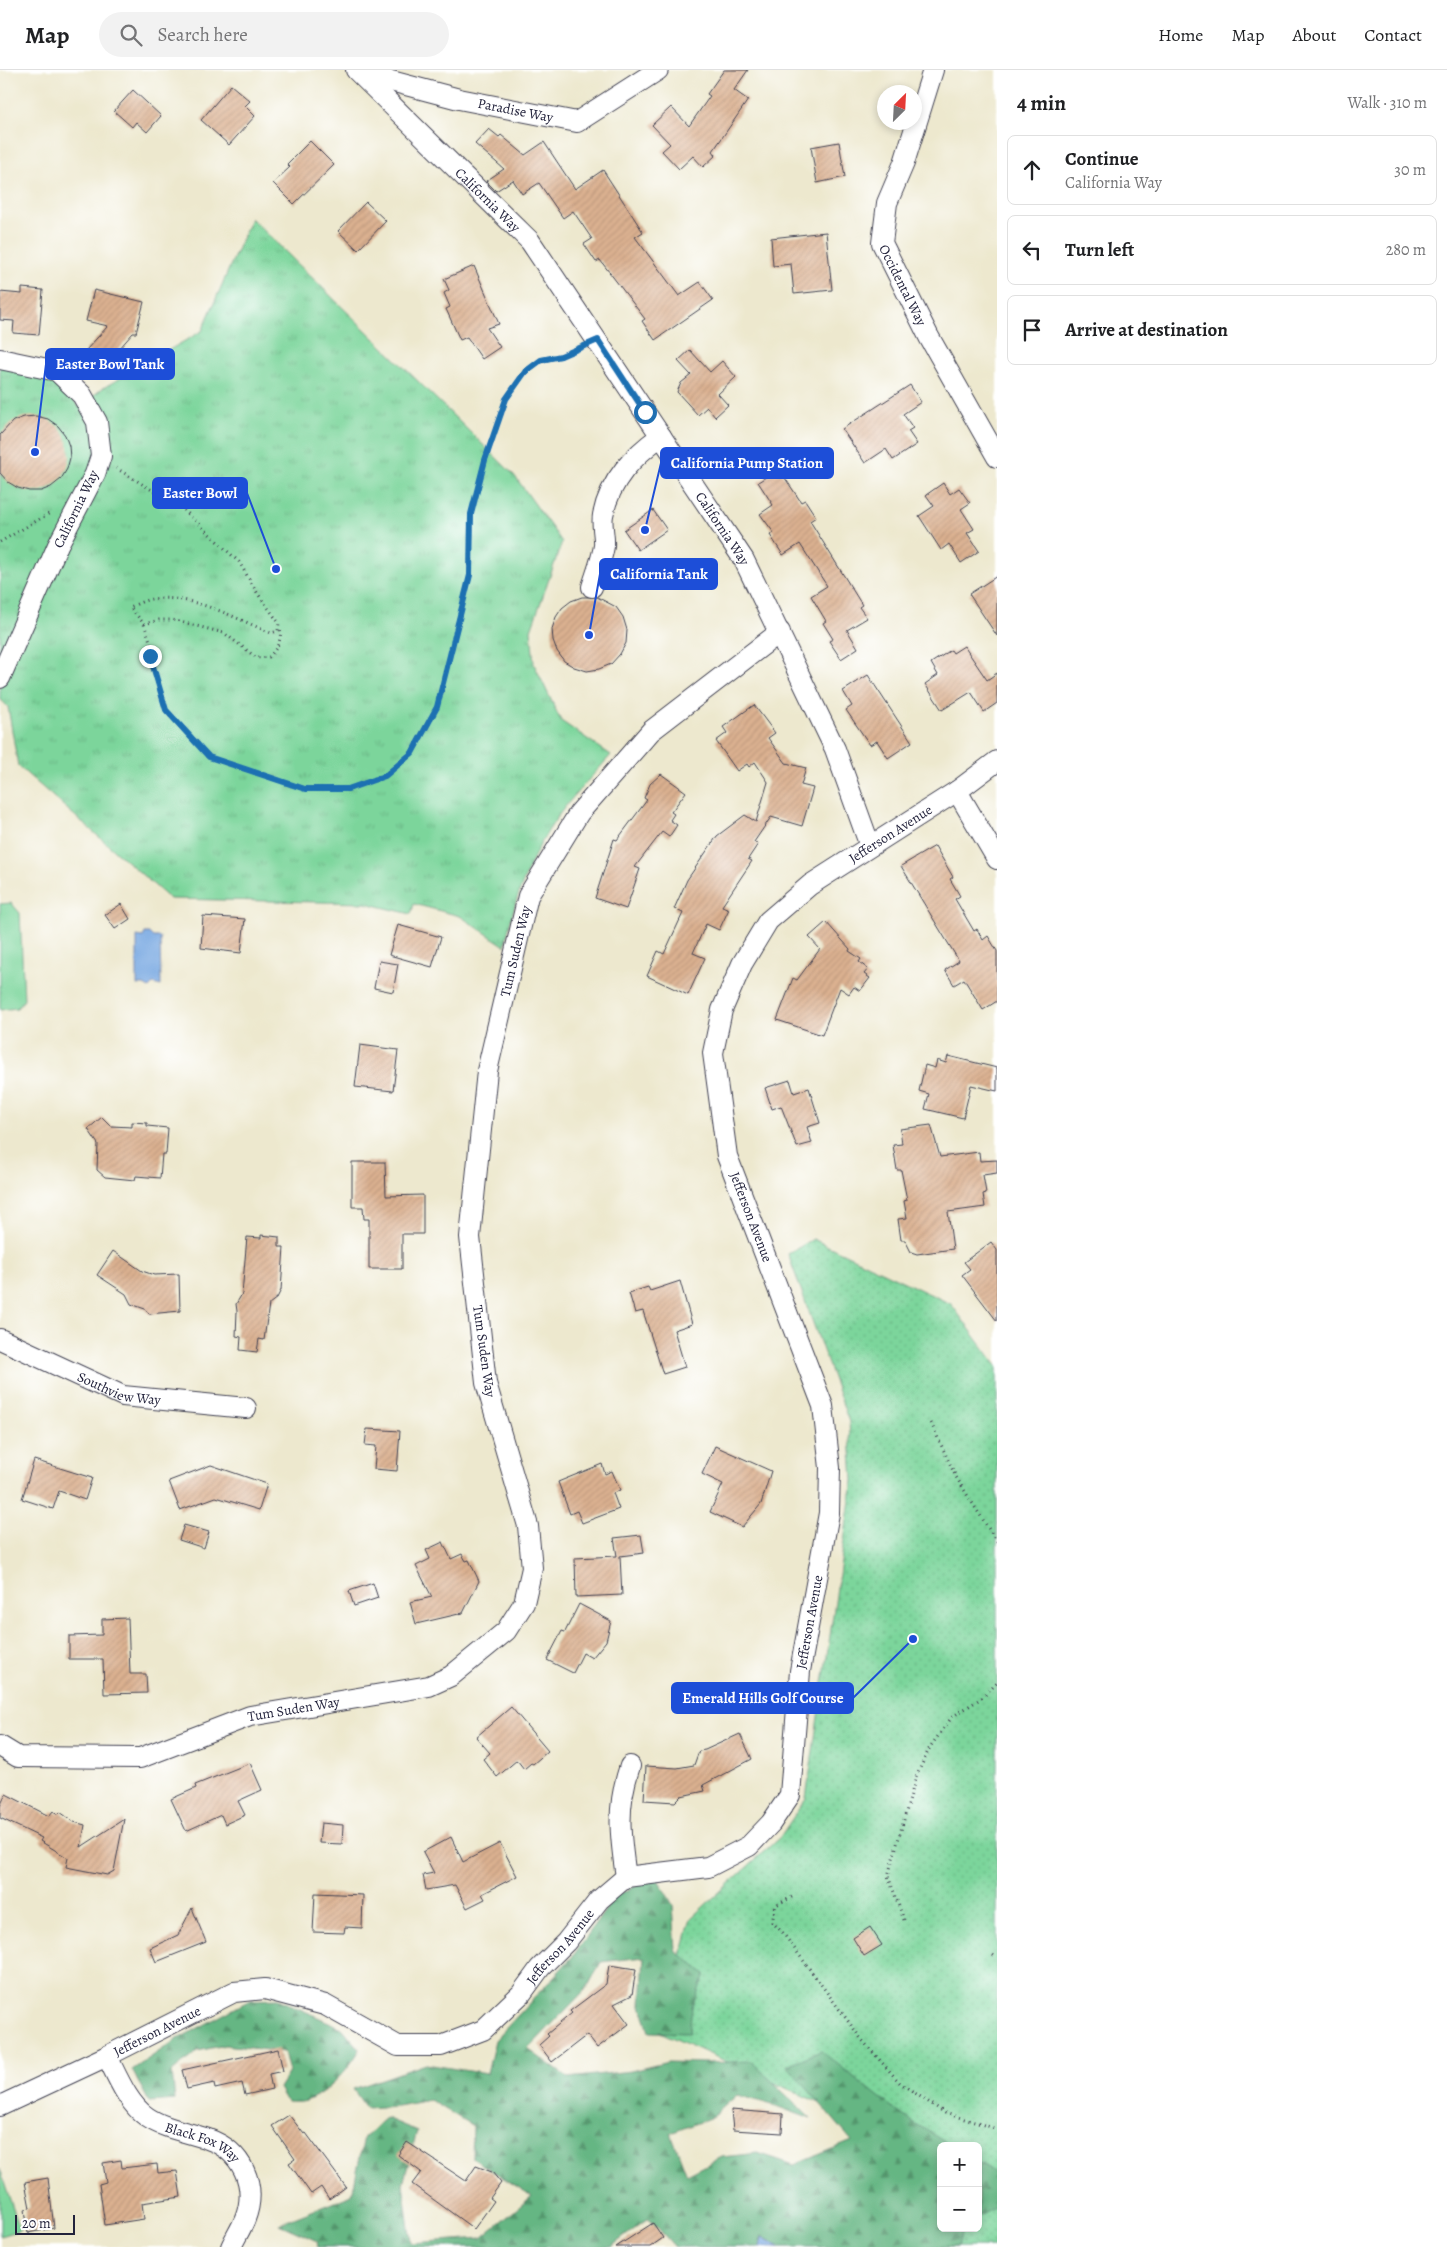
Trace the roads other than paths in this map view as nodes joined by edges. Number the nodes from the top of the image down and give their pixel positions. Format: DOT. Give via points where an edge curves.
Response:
graph roads {
  1 [pos="658,70"];
  2 [pos="933,70"];
  3 [pos="358,71"];
  4 [pos="0,359"];
  5 [pos="661,436"];
  6 [pos="997,457"];
  7 [pos="592,587"];
  8 [pos="780,632"];
  9 [pos="0,678"];
  10 [pos="997,761"];
  11 [pos="957,791"];
  12 [pos="870,846"];
  13 [pos="997,859"];
  14 [pos="0,1338"];
  15 [pos="246,1408"];
  16 [pos="0,1746"];
  17 [pos="630,1766"];
  18 [pos="626,1877"];
  19 [pos="107,2056"];
  20 [pos="0,2106"];
  21 [pos="231,2247"];
  1 -- 3 [label="street, Paradise Way" via="577,122 459,98"];
  2 -- 6 [label="street, Occidental Way" via="904,162 887,203 882,242 929,337"];
  3 -- 5 [label="street, California Way" via="530,241"];
  4 -- 9 [label="street, California Way" via="57,371 82,395 97,422 101,456 95,474 58,544"];
  5 -- 7 [label="street" via="631,460 612,490 602,516 604,547"];
  5 -- 8 [label="street, California Way" via="744,560"];
  8 -- 12 [label="street, California Way" via="835,748"];
  8 -- 16 [label="street, Tum Suden Way" via="651,731 579,813 528,896 487,1071 470,1237 486,1383 529,1534 532,1568 524,1603 506,1632 451,1676 429,1686 250,1716 140,1758 18,1757"];
  10 -- 11 [label="street, Jefferson Avenue"];
  11 -- 12 [label="street, Jefferson Avenue"];
  11 -- 13 [label="street"];
  12 -- 18 [label="street, Jefferson Avenue" via="810,885 768,921 742,964 722,1010 713,1052 727,1156 823,1406 830,1468 830,1513 800,1671 790,1795 749,1846 708,1867"];
  14 -- 15 [label="street, Southview Way" via="122,1396"];
  17 -- 18 [label="street" via="622,1789 620,1833"];
  18 -- 19 [label="street, Jefferson Avenue" via="599,1900 521,1994 483,2030 442,2046 398,2046 324,2005 265,1989 234,1992"];
  19 -- 20 [label="street, Jefferson Avenue"];
  19 -- 21 [label="street, Black Fox Way" via="136,2107 147,2117 223,2145 239,2161 250,2185 249,2204"];
}
